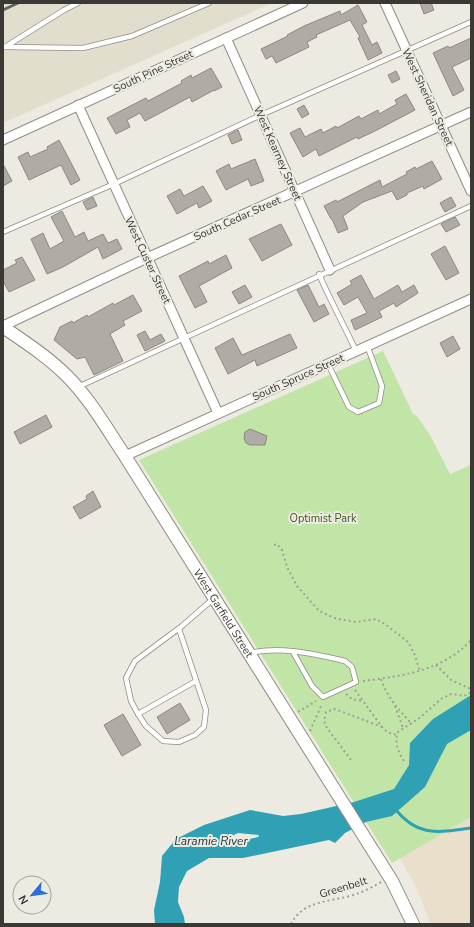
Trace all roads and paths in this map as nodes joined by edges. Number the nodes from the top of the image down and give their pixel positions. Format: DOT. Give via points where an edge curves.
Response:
graph roads {
  1 [pos="78,3"];
  2 [pos="209,3"];
  3 [pos="303,3"];
  4 [pos="385,3"];
  5 [pos="471,22"];
  6 [pos="226,38"];
  7 [pos="4,47"];
  8 [pos="407,50"];
  9 [pos="78,106"];
  10 [pos="471,112"];
  11 [pos="261,115"];
  12 [pos="441,125"];
  13 [pos="3,140"];
  14 [pos="114,184"];
  15 [pos="471,191"];
  16 [pos="296,192"];
  17 [pos="471,206"];
  18 [pos="3,232"];
  19 [pos="147,258"];
  20 [pos="330,270"];
  21 [pos="319,274"];
  22 [pos="471,299"];
  23 [pos="3,327"];
  24 [pos="184,338"];
  25 [pos="367,346"];
  26 [pos="356,351"];
  27 [pos="328,364"];
  28 [pos="77,388"];
  29 [pos="218,413"];
  30 [pos="125,456"];
  31 [pos="274,545"];
  32 [pos="215,598"];
  33 [pos="178,629"];
  34 [pos="471,640"];
  35 [pos="294,652"];
  36 [pos="249,653"];
  37 [pos="436,665"];
  38 [pos="420,671"];
  39 [pos="381,679"];
  40 [pos="196,681"];
  41 [pos="354,683"];
  42 [pos="340,689"];
  43 [pos="471,690"];
  44 [pos="323,697"];
  45 [pos="364,701"];
  46 [pos="394,705"];
  47 [pos="320,712"];
  48 [pos="326,712"];
  49 [pos="138,714"];
  50 [pos="411,723"];
  51 [pos="382,727"];
  52 [pos="403,728"];
  53 [pos="397,735"];
  54 [pos="304,741"];
  55 [pos="351,760"];
  56 [pos="404,761"];
  57 [pos="378,877"];
  58 [pos="291,924"];
  59 [pos="413,924"];
  1 -- 7 [label="lane"];
  2 -- 7 [label="lane" via="132,36 83,48"];
  3 -- 6 [label="street, South Pine Street"];
  4 -- 8 [label="street, West Sheridan Street"];
  5 -- 8 [label="lane"];
  6 -- 9 [label="street, South Pine Street"];
  6 -- 11 [label="street, West Kearney Street"];
  8 -- 11 [label="lane"];
  8 -- 12 [label="street, West Sheridan Street"];
  9 -- 13 [label="street, South Pine Street"];
  9 -- 14 [label="street, West Custer Street"];
  10 -- 12 [label="street, South Cedar Street"];
  11 -- 14 [label="lane"];
  11 -- 16 [label="street, West Kearney Street"];
  12 -- 15 [label="street, West Sheridan Street"];
  12 -- 16 [label="street, South Cedar Street"];
  14 -- 18 [label="lane"];
  14 -- 19 [label="street, West Custer Street"];
  16 -- 19 [label="street, South Cedar Street"];
  16 -- 20 [label="street, West Kearney Street"];
  17 -- 20 [label="lane"];
  19 -- 23 [label="street, South Cedar Street"];
  19 -- 24 [label="street, West Custer Street"];
  20 -- 21 [label="lane"];
  21 -- 24 [label="lane"];
  21 -- 26 [label="lane"];
  22 -- 25 [label="street, South Spruce Street"];
  23 -- 28 [label="street, West Garfield Street" via="51,361"];
  24 -- 28 [label="lane"];
  24 -- 29 [label="street, West Custer Street"];
  25 -- 26 [label="street, South Spruce Street"];
  25 -- 27 [label="lane" via="382,386 379,403 358,412 350,407"];
  26 -- 27 [label="street, South Spruce Street"];
  27 -- 29 [label="street, South Spruce Street"];
  28 -- 30 [label="street, West Garfield Street"];
  29 -- 30 [label="street, South Spruce Street"];
  30 -- 32 [label="street, West Garfield Street"];
  31 -- 38 [label="path" via="277,544 282,550 297,586 319,611 337,619 356,622 376,619 380,621 408,642"];
  32 -- 33 [label="lane"];
  32 -- 36 [label="street, West Garfield Street"];
  33 -- 40 [label="lane"];
  33 -- 49 [label="lane" via="135,661 126,678 131,701"];
  34 -- 37 [label="path" via="465,647"];
  35 -- 36 [label="lane" via="265,649"];
  35 -- 41 [label="lane" via="345,661 352,667"];
  35 -- 44 [label="lane" via="312,686"];
  36 -- 54 [label="street, West Garfield Street"];
  37 -- 38 [label="path"];
  37 -- 43 [label="path" via="451,680"];
  38 -- 39 [label="path"];
  39 -- 41 [label="path"];
  39 -- 46 [label="path"];
  40 -- 49 [label="lane"];
  40 -- 49 [label="lane" via="206,710 204,727 195,735 178,742 163,741 146,726"];
  41 -- 42 [label="lane"];
  41 -- 45 [label="path"];
  42 -- 44 [label="lane"];
  42 -- 45 [label="path" via="352,699"];
  43 -- 50 [label="path" via="464,696 451,694"];
  44 -- 47 [label="path"];
  45 -- 51 [label="path"];
  46 -- 50 [label="path"];
  46 -- 52 [label="path"];
  47 -- 48 [label="path"];
  47 -- 54 [label="path"];
  48 -- 51 [label="path" via="335,709"];
  48 -- 55 [label="path" via="324,722 327,728"];
  50 -- 52 [label="path"];
  51 -- 53 [label="path" via="387,732"];
  52 -- 53 [label="path"];
  53 -- 56 [label="path" via="397,747"];
  54 -- 59 [label="street, West Garfield Street" via="399,894"];
  57 -- 58 [label="path, Greenbelt" via="381,882 369,889 305,908 296,914"];
}
